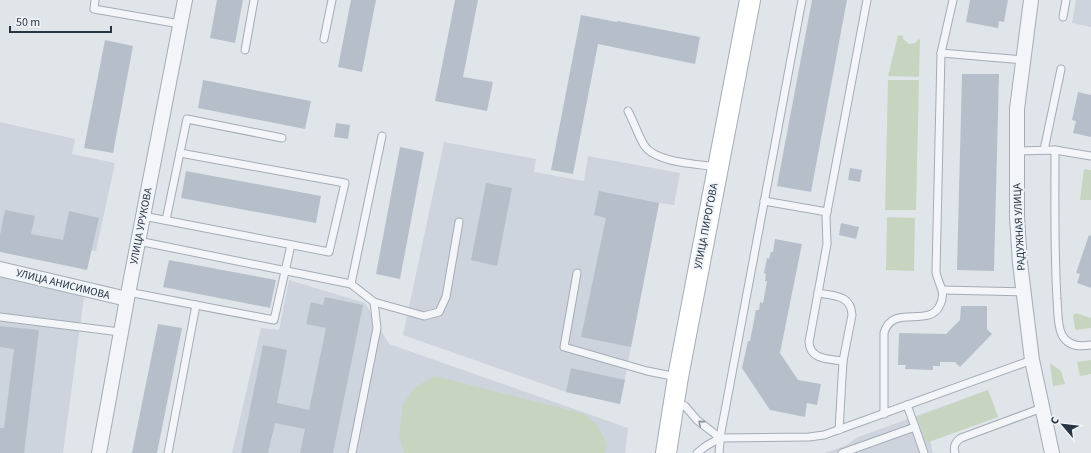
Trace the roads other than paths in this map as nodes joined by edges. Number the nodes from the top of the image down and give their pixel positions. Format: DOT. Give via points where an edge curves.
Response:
graph roads {
  1 [pos="95,0"];
  2 [pos="185,0"];
  3 [pos="254,0"];
  4 [pos="332,0"];
  5 [pos="750,0"];
  6 [pos="762,0"];
  7 [pos="802,0"];
  8 [pos="867,0"];
  9 [pos="953,0"];
  10 [pos="1032,0"];
  11 [pos="1066,0"];
  12 [pos="1063,17"];
  13 [pos="180,24"];
  14 [pos="324,39"];
  15 [pos="245,50"];
  16 [pos="941,53"];
  17 [pos="1023,60"];
  18 [pos="1061,69"];
  19 [pos="628,111"];
  20 [pos="382,136"];
  21 [pos="282,138"];
  22 [pos="1044,150"];
  23 [pos="1055,150"];
  24 [pos="1017,151"];
  25 [pos="180,152"];
  26 [pos="1091,156"];
  27 [pos="724,168"];
  28 [pos="720,190"];
  29 [pos="764,200"];
  30 [pos="827,212"];
  31 [pos="143,216"];
  32 [pos="166,220"];
  33 [pos="459,222"];
  34 [pos="138,241"];
  35 [pos="291,245"];
  36 [pos="0,269"];
  37 [pos="286,270"];
  38 [pos="577,273"];
  39 [pos="351,284"];
  40 [pos="942,290"];
  41 [pos="1024,292"];
  42 [pos="818,293"];
  43 [pos="128,296"];
  44 [pos="374,302"];
  45 [pos="196,305"];
  46 [pos="0,317"];
  47 [pos="120,332"];
  48 [pos="1091,344"];
  49 [pos="1032,360"];
  50 [pos="843,361"];
  51 [pos="678,377"];
  52 [pos="679,405"];
  53 [pos="907,406"];
  54 [pos="1042,408"];
  55 [pos="884,414"];
  56 [pos="914,427"];
  57 [pos="839,430"];
  58 [pos="720,438"];
  59 [pos="99,453"];
  60 [pos="168,453"];
  61 [pos="352,453"];
  62 [pos="666,453"];
  63 [pos="679,453"];
  64 [pos="697,453"];
  65 [pos="719,453"];
  66 [pos="842,453"];
  67 [pos="924,453"];
  68 [pos="955,453"];
  69 [pos="1052,453"];
  1 -- 13 [label="lane" via="94,9"];
  2 -- 13 [label="street, УЛИЦА УРУКОВА"];
  3 -- 15 [label="lane"];
  4 -- 14 [label="lane"];
  5 -- 27 [label="main road, УЛИЦА ПИРОГОВА"];
  6 -- 27 [label="main road, УЛИЦА ПИРОГОВА"];
  7 -- 29 [label="lane"];
  8 -- 30 [label="lane"];
  9 -- 16 [label="lane"];
  10 -- 17 [label="street, РАДУЖНАЯ УЛИЦА"];
  11 -- 12 [label="lane"];
  13 -- 31 [label="street, УЛИЦА УРУКОВА"];
  16 -- 17 [label="lane"];
  16 -- 40 [label="lane" via="936,272"];
  17 -- 24 [label="street, РАДУЖНАЯ УЛИЦА" via="1017,109"];
  18 -- 22 [label="lane"];
  19 -- 27 [label="lane" via="645,146 653,154"];
  20 -- 39 [label="lane"];
  21 -- 25 [label="lane" via="187,119"];
  22 -- 23 [label="lane"];
  22 -- 24 [label="lane"];
  23 -- 26 [label="lane"];
  23 -- 48 [label="lane" via="1054,256 1059,327 1065,339 1072,345"];
  24 -- 41 [label="street, РАДУЖНАЯ УЛИЦА" via="1017,217"];
  25 -- 32 [label="lane"];
  25 -- 35 [label="lane" via="345,183 329,252"];
  27 -- 28 [label="main road, УЛИЦА ПИРОГОВА"];
  28 -- 51 [label="main road, УЛИЦА ПИРОГОВА"];
  28 -- 52 [label="main road, УЛИЦА ПИРОГОВА"];
  29 -- 30 [label="lane"];
  29 -- 58 [label="lane"];
  30 -- 42 [label="lane" via="827,244"];
  31 -- 32 [label="lane"];
  31 -- 34 [label="street, УЛИЦА УРУКОВА"];
  32 -- 35 [label="lane"];
  33 -- 44 [label="lane" via="446,297 438,312 424,316"];
  34 -- 37 [label="lane"];
  34 -- 43 [label="street, УЛИЦА УРУКОВА"];
  35 -- 37 [label="lane"];
  36 -- 43 [label="street, УЛИЦА АНИСИМОВА"];
  37 -- 39 [label="lane"];
  37 -- 45 [label="lane" via="274,320"];
  38 -- 51 [label="lane" via="564,348"];
  39 -- 44 [label="lane"];
  40 -- 41 [label="lane"];
  40 -- 55 [label="lane" via="940,306 931,315 893,319 886,327"];
  41 -- 49 [label="street, РАДУЖНАЯ УЛИЦА"];
  42 -- 50 [label="lane" via="841,297 847,301 851,309"];
  42 -- 50 [label="lane" via="809,342 811,350 817,356"];
  43 -- 45 [label="lane"];
  43 -- 47 [label="street, УЛИЦА УРУКОВА"];
  44 -- 61 [label="lane" via="377,328"];
  45 -- 60 [label="lane"];
  46 -- 47 [label="lane"];
  47 -- 59 [label="street, УЛИЦА УРУКОВА"];
  49 -- 53 [label="lane"];
  49 -- 54 [label="street, РАДУЖНАЯ УЛИЦА"];
  50 -- 57 [label="lane"];
  51 -- 52 [label="main road, УЛИЦА ПИРОГОВА"];
  58 -- 52 [label="lane, one-way"];
  52 -- 62 [label="main road, УЛИЦА ПИРОГОВА"];
  52 -- 63 [label="main road, УЛИЦА ПИРОГОВА"];
  53 -- 55 [label="lane"];
  53 -- 56 [label="lane"];
  54 -- 68 [label="lane" via="961,438 954,446"];
  54 -- 69 [label="street, РАДУЖНАЯ УЛИЦА"];
  55 -- 57 [label="lane"];
  56 -- 66 [label="lane"];
  56 -- 67 [label="lane"];
  57 -- 58 [label="lane" via="815,437"];
  58 -- 64 [label="lane"];
  58 -- 65 [label="lane"];
}
